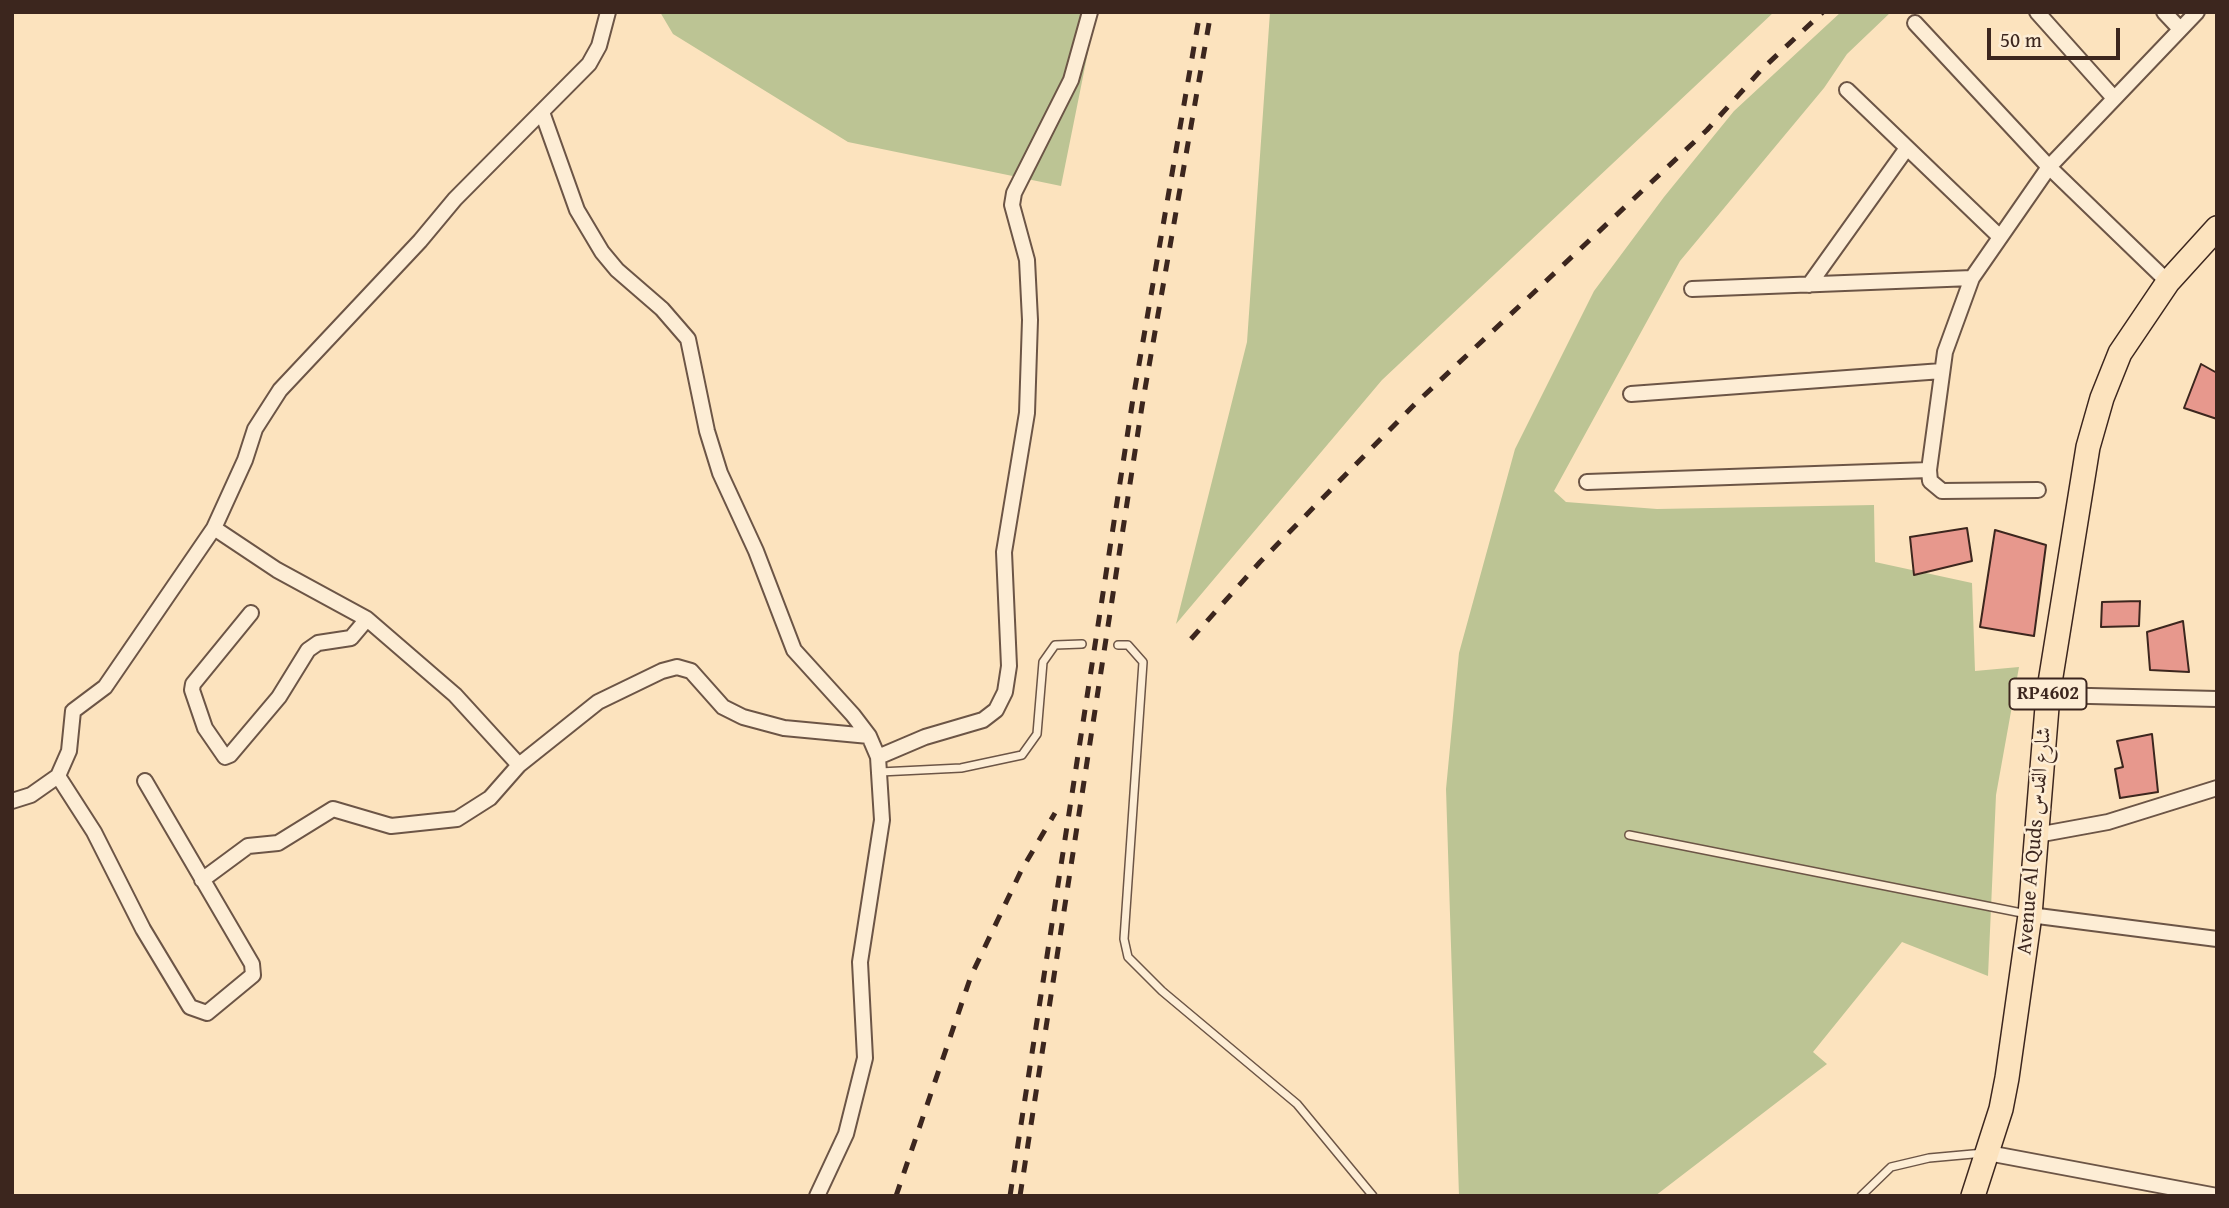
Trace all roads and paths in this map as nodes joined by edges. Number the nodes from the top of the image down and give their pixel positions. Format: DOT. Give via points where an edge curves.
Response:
graph roads {
  1 [pos="608,12"];
  2 [pos="1090,12"];
  3 [pos="2037,12"];
  4 [pos="2164,12"];
  5 [pos="2197,12"];
  6 [pos="1915,23"];
  7 [pos="2180,29"];
  8 [pos="1847,90"];
  9 [pos="2113,97"];
  10 [pos="542,112"];
  11 [pos="1907,148"];
  12 [pos="2049,167"];
  13 [pos="2217,228"];
  14 [pos="2000,237"];
  15 [pos="1972,278"];
  16 [pos="2168,282"];
  17 [pos="1809,285"];
  18 [pos="1692,289"];
  19 [pos="1942,371"];
  20 [pos="1631,394"];
  21 [pos="1929,470"];
  22 [pos="1587,482"];
  23 [pos="2038,490"];
  24 [pos="214,528"];
  25 [pos="251,613"];
  26 [pos="367,619"];
  27 [pos="1082,644"];
  28 [pos="1118,645"];
  29 [pos="2048,695"];
  30 [pos="2217,699"];
  31 [pos="869,736"];
  32 [pos="879,764"];
  33 [pos="519,765"];
  34 [pos="58,776"];
  35 [pos="145,781"];
  36 [pos="2217,788"];
  37 [pos="12,801"];
  38 [pos="1629,835"];
  39 [pos="2037,835"];
  40 [pos="202,880"];
  41 [pos="2030,915"];
  42 [pos="2217,939"];
  43 [pos="1988,1153"];
  44 [pos="817,1196"];
  45 [pos="1373,1196"];
  46 [pos="1861,1196"];
  47 [pos="1973,1196"];
  48 [pos="2217,1196"];
  1 -- 10 [label="street" via="595,56"];
  2 -- 32 [label="street" via="1071,80 1014,192 1012,205 1027,260 1030,320 1027,412 1004,552 1009,666 1004,692 996,710 983,720 925,737"];
  3 -- 9 [label="street"];
  4 -- 7 [label="street"];
  5 -- 7 [label="street"];
  6 -- 12 [label="street"];
  7 -- 9 [label="street"];
  8 -- 11 [label="street"];
  9 -- 12 [label="street"];
  10 -- 24 [label="street" via="455,199 280,390 255,429"];
  10 -- 31 [label="street" via="578,210 602,252 688,339 720,473 794,650"];
  11 -- 14 [label="street"];
  11 -- 17 [label="street"];
  12 -- 14 [label="street"];
  12 -- 16 [label="street"];
  13 -- 16 [label="main road, Avenue Al Quds شارع القدس / RP4602"];
  14 -- 15 [label="street"];
  15 -- 17 [label="street"];
  15 -- 19 [label="street"];
  16 -- 29 [label="main road, Avenue Al Quds شارع القدس / RP4602" via="2120,353 2091,435"];
  17 -- 18 [label="street"];
  19 -- 20 [label="street"];
  19 -- 21 [label="street"];
  21 -- 22 [label="street"];
  21 -- 23 [label="street" via="1930,481 1942,491"];
  24 -- 26 [label="street" via="277,570"];
  24 -- 34 [label="street" via="105,687 73,711 66,763"];
  25 -- 26 [label="street" via="193,684 205,727 225,757 279,697 308,650 318,643 351,638"];
  26 -- 33 [label="street" via="455,695"];
  27 -- 32 [label="lane" via="1055,645 1043,662 1037,734 1022,755 961,768"];
  28 -- 45 [label="lane" via="1128,645 1143,662 1124,939 1128,957 1297,1104"];
  29 -- 30 [label="street"];
  29 -- 39 [label="main road, Avenue Al Quds شارع القدس / RP4602"];
  31 -- 32 [label="street"];
  31 -- 33 [label="street" via="785,728 743,717 723,707 691,671 677,667 598,702"];
  32 -- 44 [label="street" via="880,839 860,962 863,1077 846,1133"];
  33 -- 40 [label="street" via="490,798 457,819 391,826 333,809 278,843 248,846"];
  34 -- 37 [label="street" via="31,795"];
  34 -- 40 [label="street" via="190,1007 207,1013 254,971"];
  35 -- 40 [label="street"];
  36 -- 39 [label="street" via="2108,822"];
  38 -- 41 [label="lane"];
  39 -- 41 [label="main road, Avenue Al Quds شارع القدس / RP4602"];
  41 -- 42 [label="street"];
  41 -- 43 [label="main road, Avenue Al Quds شارع القدس / RP4602" via="2007,1078"];
  43 -- 46 [label="lane" via="1891,1167"];
  43 -- 47 [label="main road, Avenue Al Quds شارع القدس / RP4602"];
  43 -- 48 [label="street"];
}
